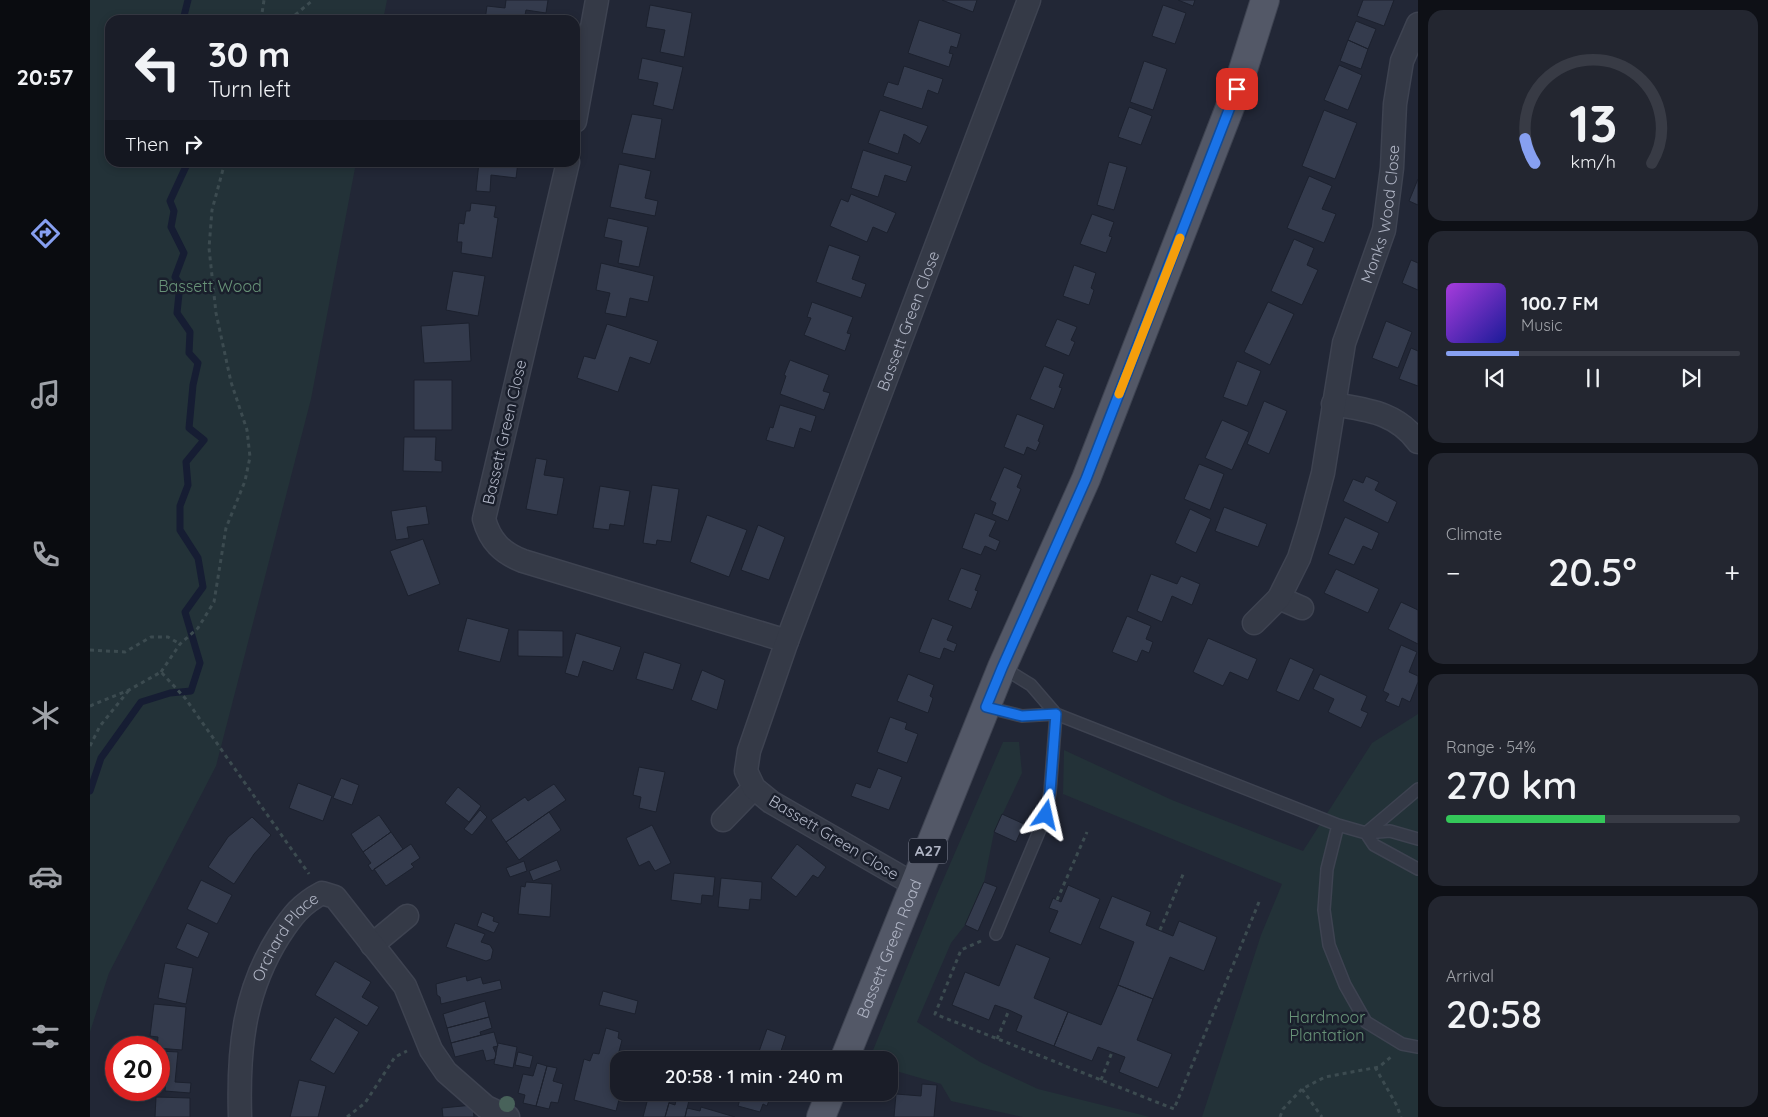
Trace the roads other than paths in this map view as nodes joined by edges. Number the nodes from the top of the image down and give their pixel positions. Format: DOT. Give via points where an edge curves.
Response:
graph roads {
  1 [pos="597,0"];
  2 [pos="1028,0"];
  3 [pos="1265,0"];
  4 [pos="1418,24"];
  5 [pos="580,94"];
  6 [pos="567,167"];
  7 [pos="1333,404"];
  8 [pos="1418,442"];
  9 [pos="1279,598"];
  10 [pos="1302,608"];
  11 [pos="1254,623"];
  12 [pos="787,642"];
  13 [pos="1002,668"];
  14 [pos="986,707"];
  15 [pos="1056,714"];
  16 [pos="754,788"];
  17 [pos="1418,789"];
  18 [pos="723,820"];
  19 [pos="1338,825"];
  20 [pos="1366,833"];
  21 [pos="1418,839"];
  22 [pos="1418,869"];
  23 [pos="915,885"];
  24 [pos="407,916"];
  25 [pos="996,934"];
  26 [pos="372,945"];
  27 [pos="1418,1047"];
  28 [pos="848,1051"];
  29 [pos="827,1101"];
  30 [pos="240,1117"];
  31 [pos="508,1117"];
  32 [pos="821,1117"];
  1 -- 5 [label="street"];
  2 -- 12 [label="street, Bassett Green Close"];
  3 -- 13 [label="main road, Bassett Green Road / A27" via="1237,89 1086,479"];
  4 -- 7 [label="street, Monks Wood Close" via="1402,60 1384,230 1344,343"];
  6 -- 12 [label="street, Bassett Green Close" via="484,519 488,532 508,556"];
  7 -- 8 [label="street" via="1386,415"];
  7 -- 9 [label="street, Monks Wood Close" via="1323,473 1309,526 1299,558"];
  9 -- 10 [label="street"];
  9 -- 11 [label="street, Monks Wood Close"];
  12 -- 16 [label="street, Bassett Green Close" via="749,751 746,771"];
  13 -- 14 [label="main road, Bassett Green Road / A27"];
  13 -- 15 [label="lane" via="1031,684"];
  14 -- 15 [label="lane" via="1022,716"];
  14 -- 23 [label="main road, Bassett Green Road / A27"];
  15 -- 19 [label="lane"];
  15 -- 25 [label="lane" via="1046,815"];
  16 -- 18 [label="street, Bassett Green Close"];
  16 -- 23 [label="street, Bassett Green Close" via="771,802"];
  17 -- 20 [label="lane"];
  19 -- 20 [label="lane"];
  19 -- 27 [label="lane" via="1327,869 1324,910 1329,945 1345,985 1366,1022 1402,1044"];
  20 -- 21 [label="lane" via="1390,831"];
  20 -- 22 [label="lane" via="1374,845"];
  23 -- 28 [label="main road, Bassett Green Road / A27"];
  24 -- 26 [label="street"];
  26 -- 30 [label="street, Orchard Place" via="335,897 322,894 308,900 291,918 254,985 239,1080"];
  26 -- 31 [label="street, Orchard Place" via="405,986 431,1050 446,1072 486,1107"];
  29 -- 32 [label="main road"];
}
